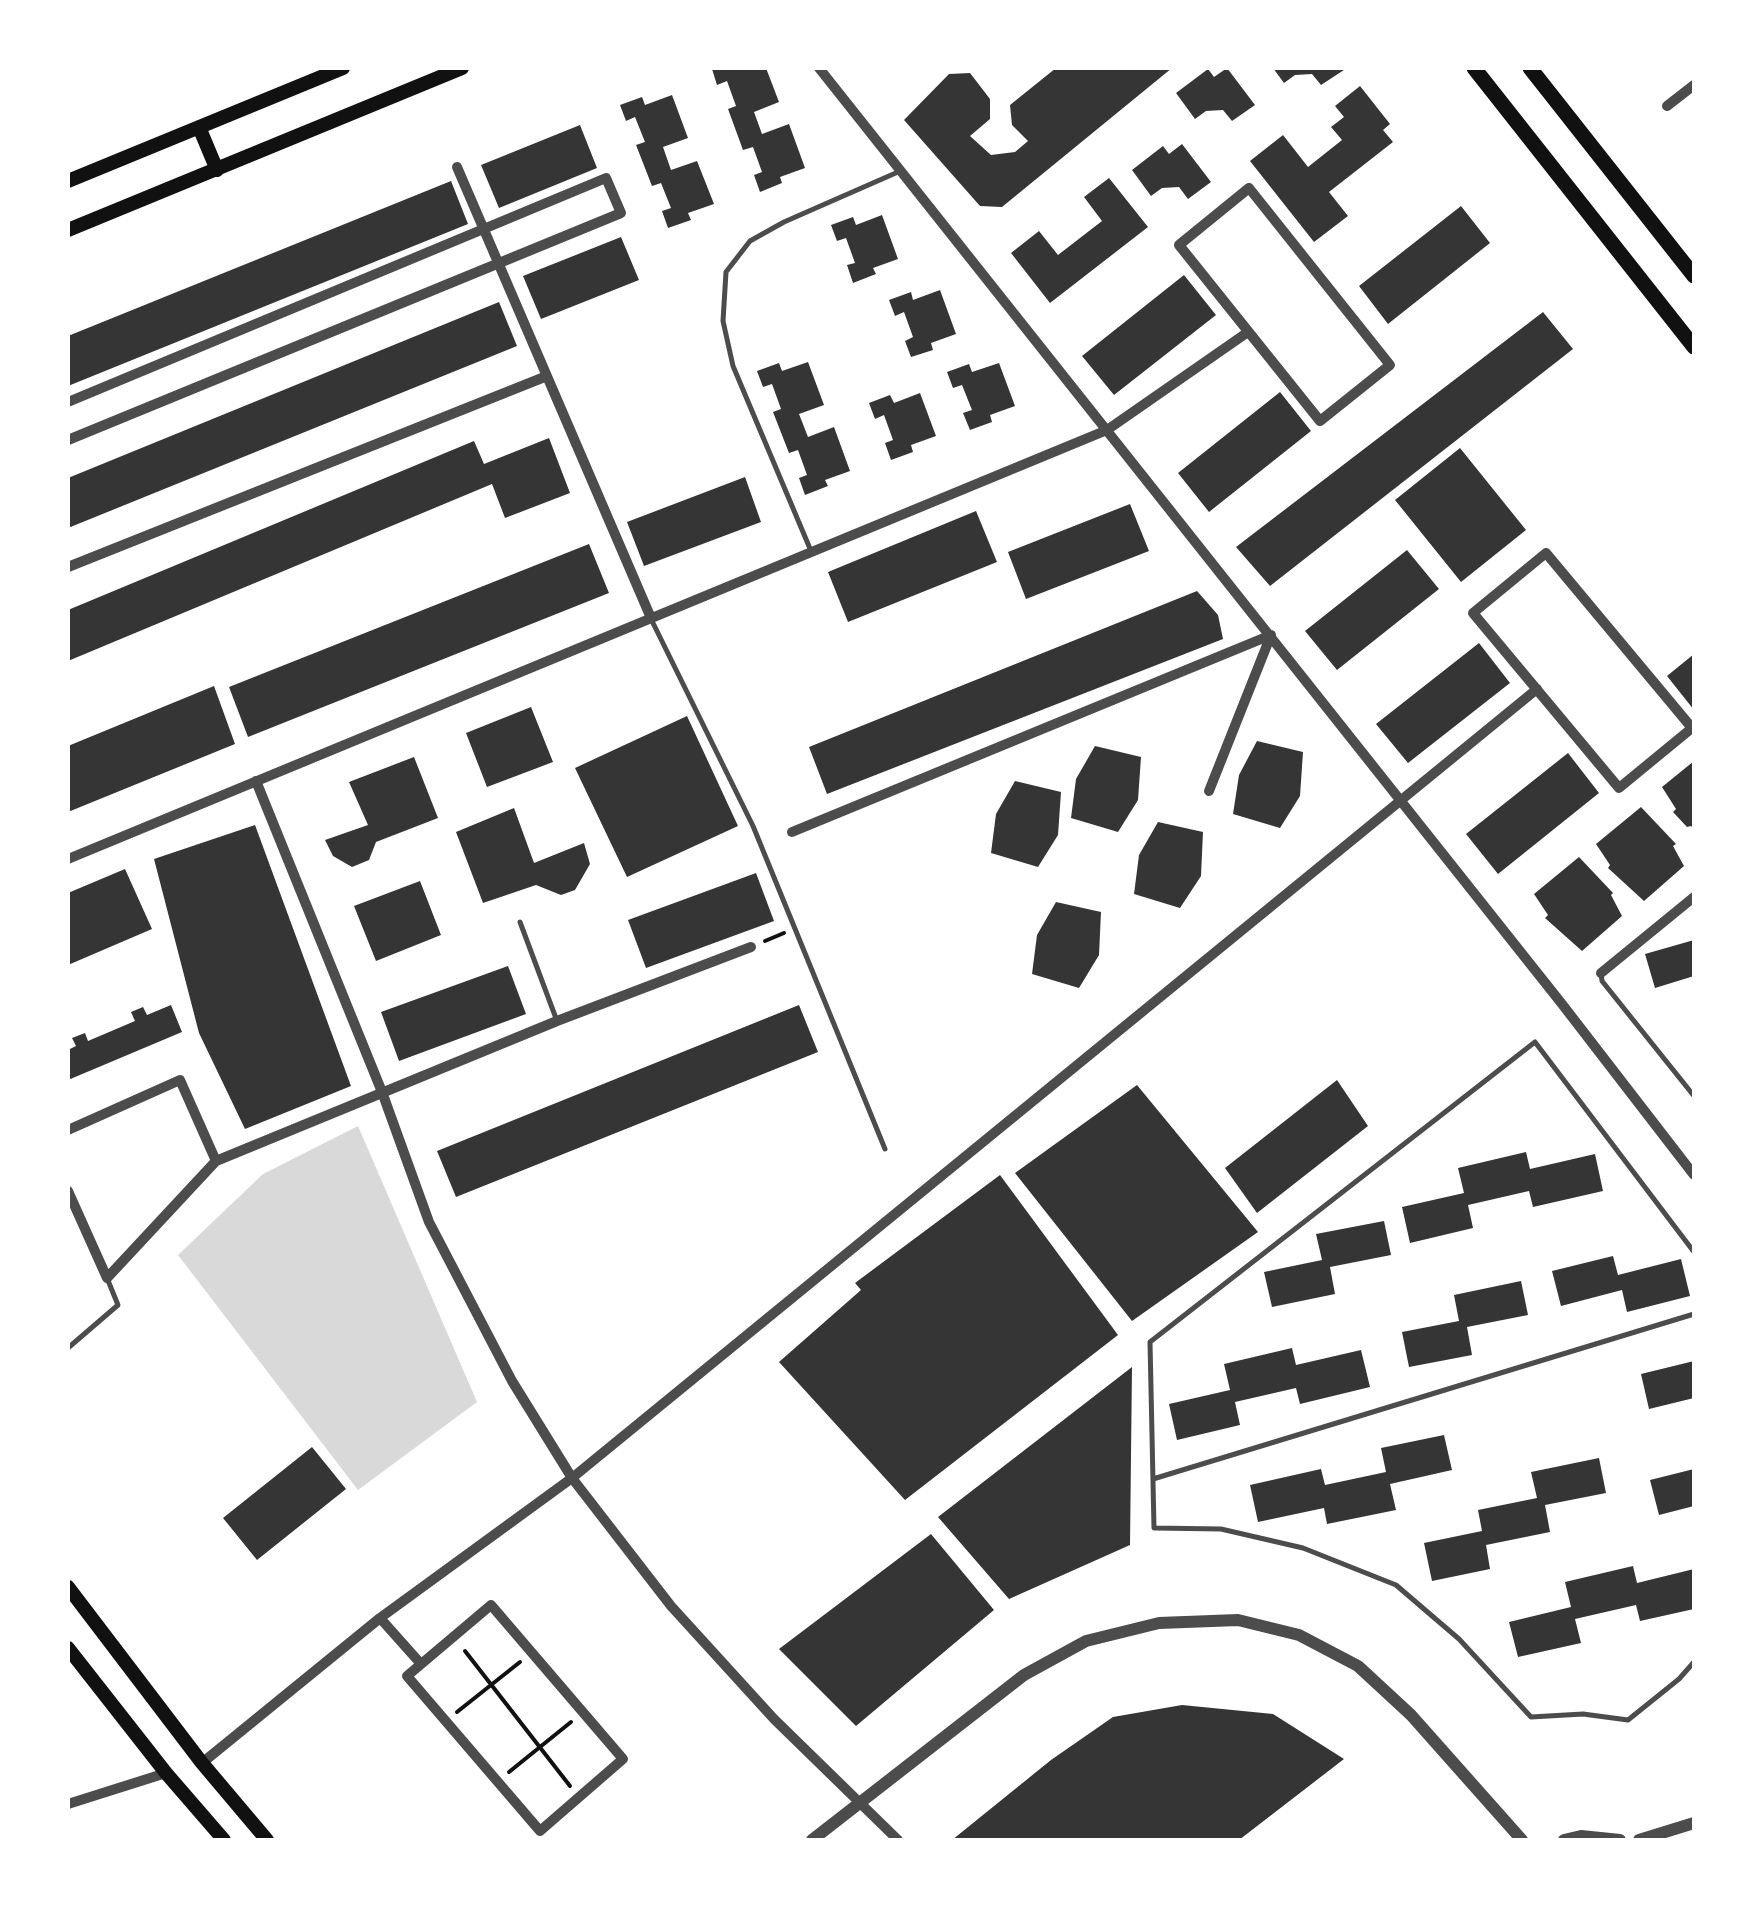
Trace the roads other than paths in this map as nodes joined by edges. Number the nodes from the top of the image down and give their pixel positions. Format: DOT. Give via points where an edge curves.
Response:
graph roads {
  1 [pos="343,68"];
  2 [pos="462,68"];
  3 [pos="819,68"];
  4 [pos="1474,68"];
  5 [pos="1530,68"];
  6 [pos="1694,85"];
  7 [pos="1667,106"];
  8 [pos="199,127"];
  9 [pos="457,167"];
  10 [pos="217,170"];
  11 [pos="901,170"];
  12 [pos="68,181"];
  13 [pos="483,228"];
  14 [pos="68,230"];
  15 [pos="498,263"];
  16 [pos="1694,276"];
  17 [pos="1248,332"];
  18 [pos="1694,347"];
  19 [pos="547,376"];
  20 [pos="68,402"];
  21 [pos="1107,430"];
  22 [pos="68,440"];
  23 [pos="811,552"];
  24 [pos="68,567"];
  25 [pos="651,618"];
  26 [pos="1270,635"];
  27 [pos="1537,689"];
  28 [pos="256,781"];
  29 [pos="1209,791"];
  30 [pos="1402,802"];
  31 [pos="792,832"];
  32 [pos="68,859"];
  33 [pos="1694,896"];
  34 [pos="520,922"];
  35 [pos="752,947"];
  36 [pos="1601,972"];
  37 [pos="557,1020"];
  38 [pos="382,1092"];
  39 [pos="1694,1096"];
  40 [pos="68,1130"];
  41 [pos="885,1149"];
  42 [pos="216,1161"];
  43 [pos="1694,1176"];
  44 [pos="68,1191"];
  45 [pos="1694,1252"];
  46 [pos="107,1278"];
  47 [pos="1694,1314"];
  48 [pos="68,1348"];
  49 [pos="572,1478"];
  50 [pos="1154,1479"];
  51 [pos="68,1587"];
  52 [pos="380,1618"];
  53 [pos="68,1648"];
  54 [pos="1694,1662"];
  55 [pos="421,1664"];
  56 [pos="202,1762"];
  57 [pos="166,1774"];
  58 [pos="860,1802"];
  59 [pos="68,1804"];
  60 [pos="1694,1822"];
  61 [pos="224,1840"];
  62 [pos="268,1840"];
  63 [pos="812,1840"];
  64 [pos="898,1840"];
  65 [pos="1522,1840"];
  66 [pos="1564,1840"];
  67 [pos="1620,1840"];
  68 [pos="1640,1840"];
  1 -- 8 [label="main road"];
  2 -- 10 [label="main road"];
  3 -- 11 [label="street"];
  4 -- 18 [label="main road"];
  5 -- 16 [label="main road"];
  6 -- 7 [label="street"];
  8 -- 10 [label="main road"];
  8 -- 12 [label="main road"];
  9 -- 13 [label="street"];
  10 -- 14 [label="main road"];
  11 -- 21 [label="street"];
  11 -- 23 [label="lane" via="750,241 726,272 723,321 733,366"];
  13 -- 15 [label="street"];
  13 -- 15 [label="street" via="606,178 620,213"];
  13 -- 20 [label="street"];
  15 -- 19 [label="street"];
  15 -- 22 [label="street"];
  17 -- 17 [label="street" via="1320,421 1390,365 1249,188 1179,244"];
  17 -- 21 [label="street"];
  19 -- 24 [label="street"];
  19 -- 25 [label="street"];
  21 -- 23 [label="street"];
  21 -- 26 [label="street"];
  23 -- 25 [label="street"];
  25 -- 28 [label="street"];
  25 -- 41 [label="lane" via="752,826"];
  26 -- 29 [label="street"];
  26 -- 30 [label="street"];
  26 -- 31 [label="street"];
  27 -- 27 [label="street" via="1473,612 1546,553 1692,728 1619,788"];
  27 -- 30 [label="street"];
  28 -- 32 [label="street"];
  28 -- 38 [label="street"];
  30 -- 43 [label="street"];
  30 -- 49 [label="street"];
  33 -- 36 [label="street"];
  34 -- 37 [label="lane"];
  35 -- 37 [label="street"];
  36 -- 39 [label="lane"];
  37 -- 38 [label="street"];
  38 -- 42 [label="street"];
  38 -- 49 [label="street" via="429,1222 512,1381"];
  40 -- 42 [label="street" via="180,1080"];
  42 -- 46 [label="street"];
  44 -- 46 [label="street"];
  45 -- 50 [label="lane" via="1535,1042 1150,1342"];
  46 -- 48 [label="lane" via="118,1305"];
  47 -- 50 [label="lane"];
  49 -- 52 [label="street"];
  49 -- 58 [label="street" via="671,1606"];
  50 -- 54 [label="lane" via="1154,1528 1221,1529 1303,1548 1396,1585 1459,1639 1531,1717 1628,1720"];
  51 -- 56 [label="main road"];
  52 -- 55 [label="street"];
  52 -- 56 [label="street"];
  53 -- 57 [label="main road"];
  55 -- 55 [label="street" via="407,1676 540,1830 623,1759 490,1605"];
  56 -- 62 [label="main road"];
  57 -- 59 [label="street"];
  57 -- 61 [label="main road"];
  58 -- 63 [label="street"];
  58 -- 64 [label="street"];
  58 -- 65 [label="street" via="1024,1675 1086,1640 1159,1624 1238,1620 1299,1635 1358,1666 1412,1716"];
  60 -- 68 [label="street"];
  66 -- 67 [label="street"];
}
